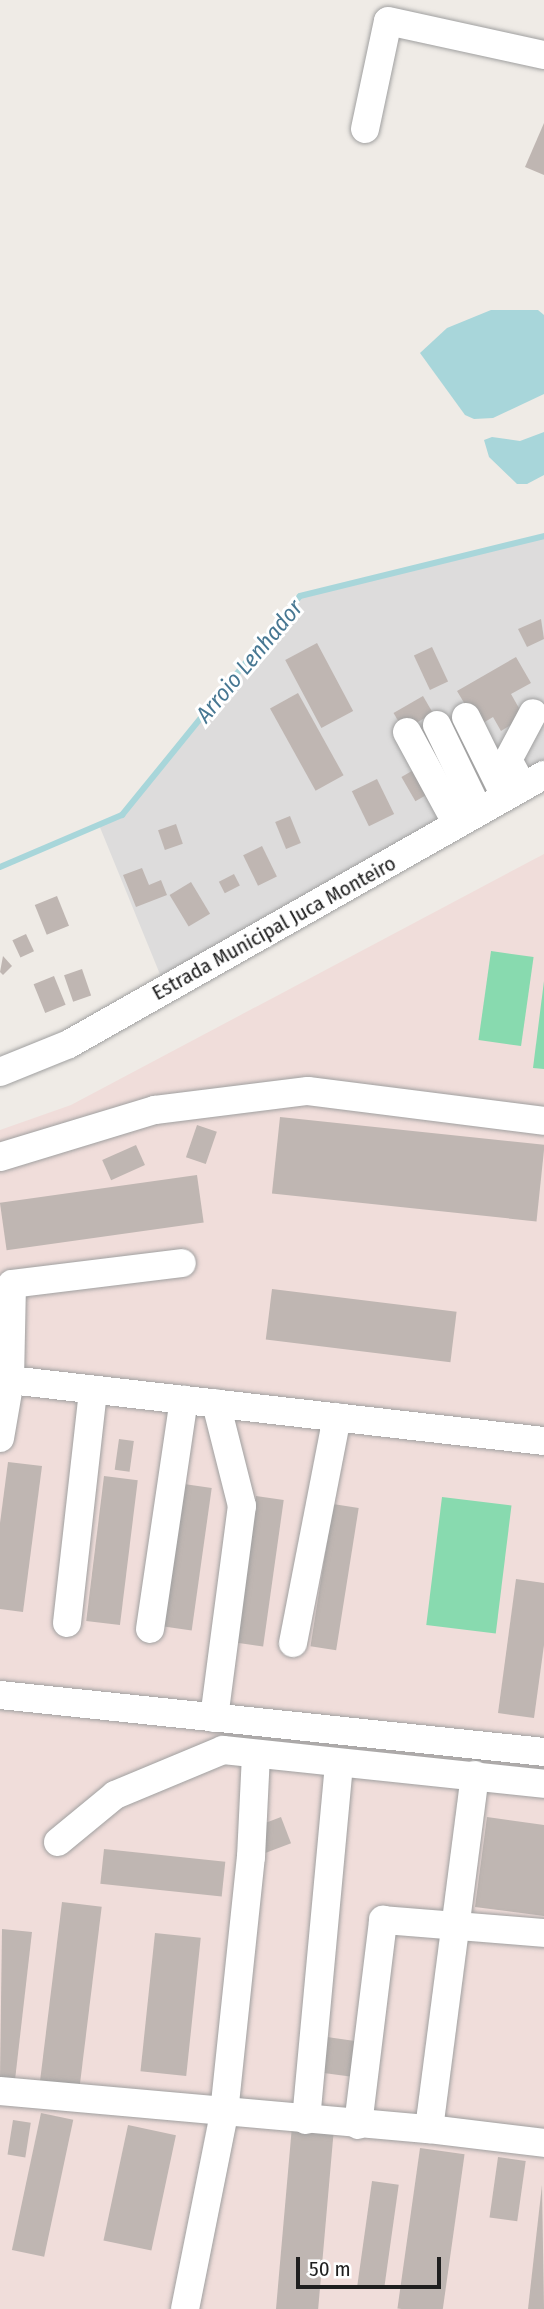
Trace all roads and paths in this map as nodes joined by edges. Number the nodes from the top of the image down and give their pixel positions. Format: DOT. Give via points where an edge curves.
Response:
graph roads {
  1 [pos="544,55"];
  2 [pos="365,129"];
  3 [pos="533,713"];
  4 [pos="466,717"];
  5 [pos="438,725"];
  6 [pos="407,732"];
  7 [pos="524,786"];
  8 [pos="468,817"];
  9 [pos="0,1072"];
  10 [pos="544,1121"];
  11 [pos="0,1157"];
  12 [pos="182,1263"];
  13 [pos="10,1380"];
  14 [pos="93,1390"];
  15 [pos="184,1400"];
  16 [pos="216,1404"];
  17 [pos="337,1417"];
  18 [pos="0,1438"];
  19 [pos="544,1441"];
  20 [pos="67,1623"];
  21 [pos="150,1629"];
  22 [pos="293,1643"];
  23 [pos="0,1695"];
  24 [pos="214,1718"];
  25 [pos="544,1752"];
  26 [pos="256,1756"];
  27 [pos="339,1765"];
  28 [pos="475,1775"];
  29 [pos="544,1784"];
  30 [pos="58,1842"];
  31 [pos="455,1925"];
  32 [pos="544,1933"];
  33 [pos="0,2091"];
  34 [pos="224,2113"];
  35 [pos="306,2120"];
  36 [pos="358,2125"];
  37 [pos="429,2129"];
  38 [pos="544,2143"];
  39 [pos="185,2309"];
  1 -- 2 [label="street" via="388,21"];
  3 -- 7 [label="street" via="508,760"];
  4 -- 7 [label="street"];
  5 -- 8 [label="street"];
  6 -- 8 [label="street"];
  7 -- 8 [label="street, Estrada Municipal Juca Monteiro"];
  8 -- 9 [label="street, Estrada Municipal Juca Monteiro" via="69,1044"];
  10 -- 11 [label="street" via="308,1091 155,1110"];
  12 -- 13 [label="street" via="12,1284"];
  13 -- 14 [label="street"];
  13 -- 18 [label="street"];
  14 -- 15 [label="street"];
  14 -- 20 [label="street"];
  15 -- 16 [label="street"];
  15 -- 21 [label="street"];
  16 -- 17 [label="street"];
  16 -- 24 [label="street" via="242,1506"];
  17 -- 19 [label="street"];
  17 -- 22 [label="street"];
  23 -- 24 [label="street"];
  24 -- 25 [label="street"];
  26 -- 27 [label="street"];
  26 -- 30 [label="street" via="223,1750 115,1796"];
  26 -- 34 [label="street" via="251,1857"];
  27 -- 28 [label="street"];
  27 -- 35 [label="street"];
  28 -- 29 [label="street"];
  28 -- 31 [label="street"];
  31 -- 32 [label="street"];
  31 -- 36 [label="street" via="383,1920"];
  31 -- 37 [label="street"];
  33 -- 34 [label="street"];
  34 -- 35 [label="street"];
  34 -- 39 [label="street"];
  35 -- 36 [label="street"];
  36 -- 37 [label="street"];
  37 -- 38 [label="street"];
}
